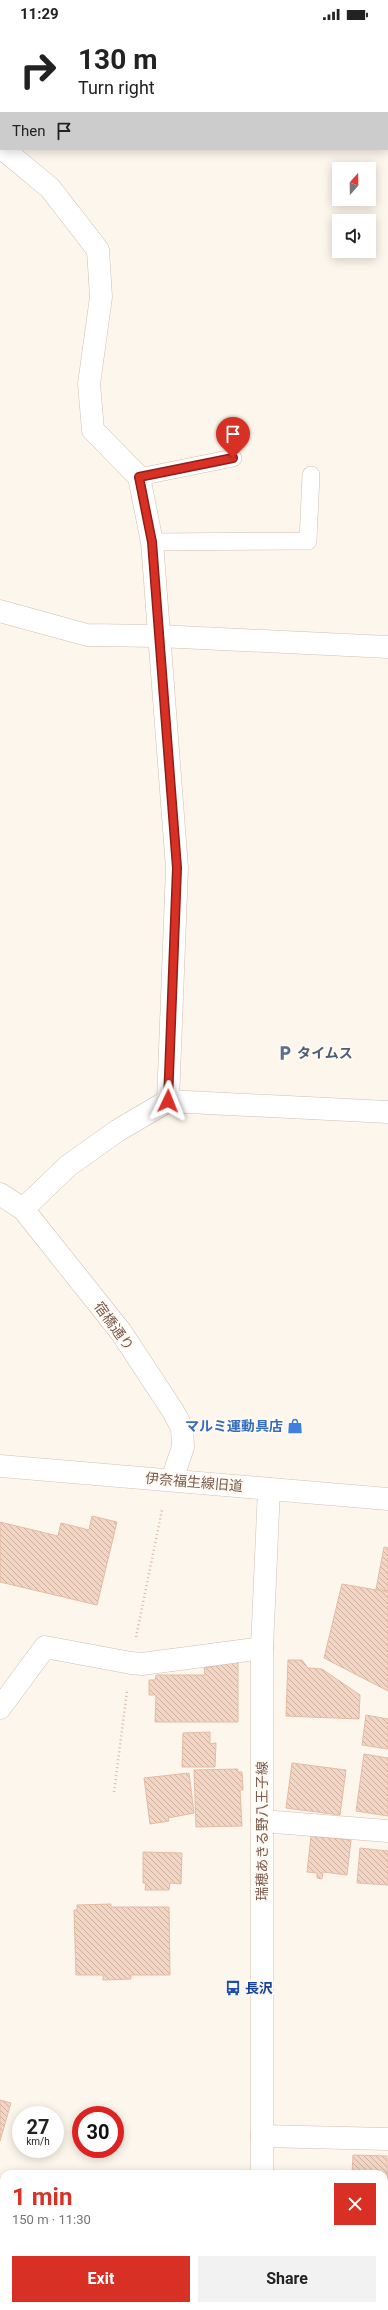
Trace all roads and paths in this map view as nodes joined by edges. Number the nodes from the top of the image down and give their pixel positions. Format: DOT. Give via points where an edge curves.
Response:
graph roads {
  1 [pos="4,150"];
  2 [pos="233,458"];
  3 [pos="311,475"];
  4 [pos="139,477"];
  5 [pos="152,542"];
  6 [pos="0,611"];
  7 [pos="159,636"];
  8 [pos="388,647"];
  9 [pos="168,1101"];
  10 [pos="388,1112"];
  11 [pos="0,1194"];
  12 [pos="23,1210"];
  13 [pos="0,1466"];
  14 [pos="172,1480"];
  15 [pos="269,1489"];
  16 [pos="388,1499"];
  17 [pos="262,1648"];
  18 [pos="0,1708"];
  19 [pos="262,1821"];
  20 [pos="388,1831"];
  21 [pos="262,2136"];
  22 [pos="388,2139"];
  23 [pos="262,2170"];
  1 -- 4 [label="street" via="50,188 98,250 101,297 89,384 92,430"];
  2 -- 4 [label="lane"];
  3 -- 5 [label="lane" via="308,541"];
  4 -- 5 [label="street"];
  5 -- 7 [label="street"];
  6 -- 7 [label="street" via="87,635"];
  7 -- 8 [label="street"];
  7 -- 9 [label="street" via="177,868"];
  9 -- 10 [label="street"];
  9 -- 12 [label="street" via="117,1131 68,1166"];
  11 -- 12 [label="street, 宿橋通り"];
  12 -- 14 [label="street, 宿橋通り" via="121,1332 173,1411 182,1428 183,1447"];
  13 -- 14 [label="street, 伊奈福生線旧道"];
  14 -- 15 [label="street, 伊奈福生線旧道"];
  15 -- 16 [label="street, 伊奈福生線旧道"];
  15 -- 17 [label="street, 瑞穂あきる野八王子線"];
  17 -- 18 [label="street" via="130,1664 45,1647"];
  17 -- 19 [label="street, 瑞穂あきる野八王子線"];
  19 -- 20 [label="street"];
  19 -- 21 [label="street, 瑞穂あきる野八王子線"];
  21 -- 22 [label="street"];
  21 -- 23 [label="street, 瑞穂あきる野八王子線"];
}
